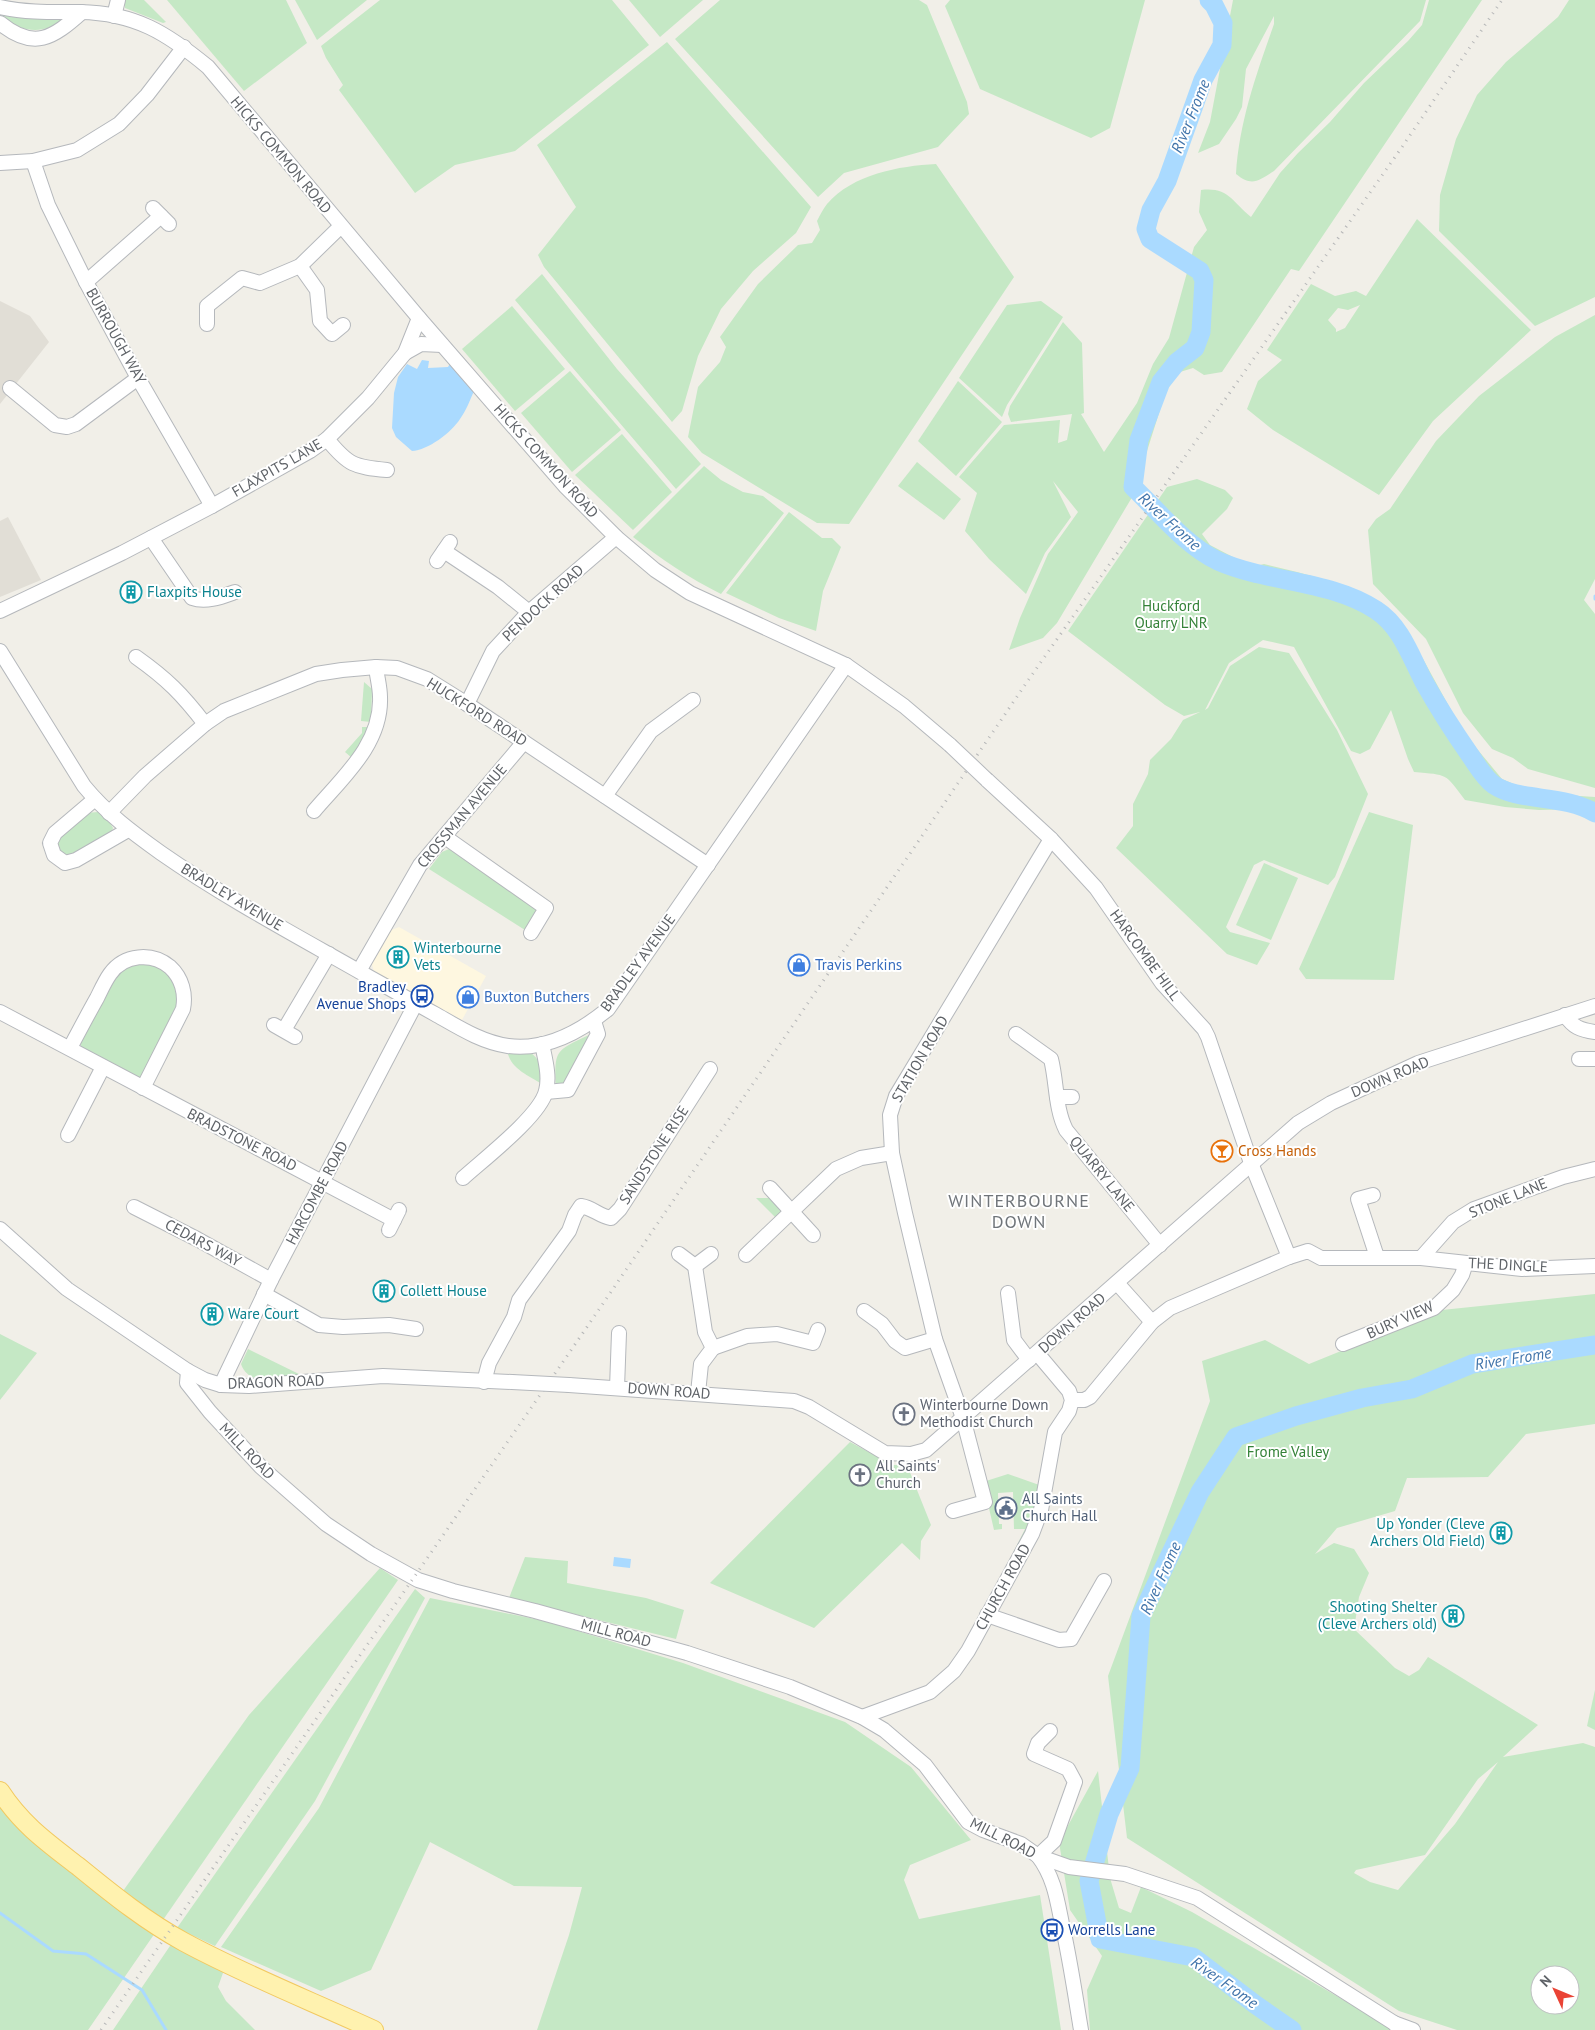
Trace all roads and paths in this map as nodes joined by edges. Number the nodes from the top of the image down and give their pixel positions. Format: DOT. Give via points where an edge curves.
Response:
graph roads {
  1 [pos="118,0"];
  2 [pos="0,6"];
  3 [pos="52,6"];
  4 [pos="82,12"];
  5 [pos="114,16"];
  6 [pos="0,23"];
  7 [pos="184,47"];
  8 [pos="33,161"];
  9 [pos="0,163"];
  10 [pos="161,216"];
  11 [pos="340,227"];
  12 [pos="300,266"];
  13 [pos="86,282"];
  14 [pos="419,318"];
  15 [pos="207,324"];
  16 [pos="342,325"];
  17 [pos="442,345"];
  18 [pos="405,353"];
  19 [pos="138,378"];
  20 [pos="10,388"];
  21 [pos="327,439"];
  22 [pos="387,470"];
  23 [pos="212,506"];
  24 [pos="151,538"];
  25 [pos="616,538"];
  26 [pos="444,551"];
  27 [pos="235,592"];
  28 [pos="0,611"];
  29 [pos="529,612"];
  30 [pos="0,651"];
  31 [pos="139,664"];
  32 [pos="846,665"];
  33 [pos="376,667"];
  34 [pos="693,700"];
  35 [pos="466,704"];
  36 [pos="205,724"];
  37 [pos="524,742"];
  38 [pos="987,780"];
  39 [pos="605,796"];
  40 [pos="95,799"];
  41 [pos="314,811"];
  42 [pos="109,813"];
  43 [pos="128,830"];
  44 [pos="444,837"];
  45 [pos="1051,839"];
  46 [pos="708,865"];
  47 [pos="531,933"];
  48 [pos="329,954"];
  49 [pos="359,971"];
  50 [pos="416,1004"];
  51 [pos="1595,1006"];
  52 [pos="0,1012"];
  53 [pos="1565,1015"];
  54 [pos="594,1021"];
  55 [pos="284,1030"];
  56 [pos="1595,1032"];
  57 [pos="1016,1034"];
  58 [pos="542,1044"];
  59 [pos="70,1048"];
  60 [pos="1580,1059"];
  61 [pos="1595,1059"];
  62 [pos="103,1067"];
  63 [pos="710,1069"];
  64 [pos="143,1088"];
  65 [pos="546,1092"];
  66 [pos="1057,1097"];
  67 [pos="1072,1097"];
  68 [pos="68,1135"];
  69 [pos="892,1153"];
  70 [pos="1251,1163"];
  71 [pos="1595,1169"];
  72 [pos="463,1178"];
  73 [pos="323,1182"];
  74 [pos="770,1188"];
  75 [pos="1373,1195"];
  76 [pos="134,1207"];
  77 [pos="791,1211"];
  78 [pos="394,1220"];
  79 [pos="0,1229"];
  80 [pos="813,1235"];
  81 [pos="1160,1245"];
  82 [pos="679,1254"];
  83 [pos="711,1254"];
  84 [pos="746,1255"];
  85 [pos="1289,1257"];
  86 [pos="1377,1257"];
  87 [pos="1421,1258"];
  88 [pos="1466,1263"];
  89 [pos="695,1266"];
  90 [pos="1595,1266"];
  91 [pos="271,1280"];
  92 [pos="1117,1283"];
  93 [pos="1008,1293"];
  94 [pos="264,1294"];
  95 [pos="864,1310"];
  96 [pos="1152,1322"];
  97 [pos="416,1329"];
  98 [pos="818,1330"];
  99 [pos="619,1333"];
  100 [pos="935,1339"];
  101 [pos="1343,1344"];
  102 [pos="713,1348"];
  103 [pos="1033,1357"];
  104 [pos="188,1371"];
  105 [pos="484,1382"];
  106 [pos="512,1382"];
  107 [pos="221,1385"];
  108 [pos="617,1388"];
  109 [pos="698,1393"];
  110 [pos="1072,1400"];
  111 [pos="963,1418"];
  112 [pos="952,1511"];
  113 [pos="1104,1581"];
  114 [pos="987,1614"];
  115 [pos="862,1717"];
  116 [pos="1050,1731"];
  117 [pos="0,1791"];
  118 [pos="1038,1856"];
  119 [pos="1397,2027"];
  120 [pos="374,2030"];
  121 [pos="1080,2030"];
  122 [pos="1413,2030"];
  1 -- 5 [label="street"];
  2 -- 3 [label="street, HICKS COMMON ROAD" via="18,11"];
  3 -- 4 [label="street, HICKS COMMON ROAD"];
  4 -- 5 [label="street, HICKS COMMON ROAD"];
  4 -- 6 [label="street" via="50,37 20,36"];
  5 -- 7 [label="street, HICKS COMMON ROAD" via="147,25"];
  7 -- 8 [label="street" via="147,95 119,124 77,150"];
  7 -- 11 [label="street, HICKS COMMON ROAD" via="208,67"];
  8 -- 9 [label="street"];
  8 -- 13 [label="street, BURROUGH WAY" via="48,205"];
  10 -- 13 [label="street"];
  11 -- 12 [label="street"];
  11 -- 14 [label="street, HICKS COMMON ROAD"];
  12 -- 15 [label="street" via="260,283 242,278 207,306"];
  12 -- 16 [label="street" via="316,290 320,321 332,334"];
  13 -- 19 [label="street, BURROUGH WAY"];
  14 -- 17 [label="street, HICKS COMMON ROAD"];
  14 -- 18 [label="street, FLAXPITS LANE"];
  17 -- 18 [label="street, FLAXPITS LANE" via="421,344"];
  17 -- 25 [label="street, HICKS COMMON ROAD" via="565,486"];
  18 -- 21 [label="street, FLAXPITS LANE"];
  19 -- 20 [label="street" via="76,424 67,427 55,424"];
  19 -- 23 [label="street, BURROUGH WAY"];
  21 -- 22 [label="street" via="351,464"];
  21 -- 23 [label="street, FLAXPITS LANE"];
  23 -- 24 [label="street, FLAXPITS LANE"];
  24 -- 27 [label="street" via="192,598 215,599"];
  24 -- 28 [label="street, FLAXPITS LANE"];
  25 -- 29 [label="street, PENDOCK ROAD"];
  25 -- 32 [label="street, HICKS COMMON ROAD" via="690,593"];
  26 -- 29 [label="street"];
  29 -- 35 [label="street, PENDOCK ROAD" via="493,651"];
  30 -- 40 [label="street, BRADLEY AVENUE"];
  31 -- 36 [label="street" via="164,677"];
  32 -- 38 [label="street, HICKS COMMON ROAD, bridge" via="904,706"];
  32 -- 46 [label="street, BRADLEY AVENUE"];
  33 -- 35 [label="street, HUCKFORD ROAD" via="397,668 427,679"];
  33 -- 36 [label="street, HUCKFORD ROAD" via="316,674 224,711"];
  33 -- 41 [label="street" via="380,698 372,740"];
  34 -- 39 [label="street" via="685,713 651,732"];
  35 -- 37 [label="street, HUCKFORD ROAD"];
  36 -- 42 [label="street, HUCKFORD ROAD" via="145,776"];
  37 -- 39 [label="street, HUCKFORD ROAD"];
  37 -- 44 [label="street, CROSSMAN AVENUE"];
  38 -- 45 [label="street, HARCOMBE HILL"];
  39 -- 46 [label="street, HUCKFORD ROAD"];
  40 -- 42 [label="street, BRADLEY AVENUE"];
  40 -- 43 [label="street" via="55,833 50,843 54,855 65,863 76,860"];
  42 -- 43 [label="street, BRADLEY AVENUE"];
  43 -- 48 [label="street, BRADLEY AVENUE" via="196,878"];
  44 -- 47 [label="street" via="546,908"];
  44 -- 49 [label="street, CROSSMAN AVENUE" via="420,865"];
  45 -- 69 [label="street, STATION ROAD" via="896,1096 890,1115"];
  45 -- 70 [label="street, HARCOMBE HILL" via="1096,888 1162,983 1204,1029"];
  46 -- 54 [label="street, BRADLEY AVENUE" via="608,1009"];
  48 -- 49 [label="street, BRADLEY AVENUE"];
  48 -- 55 [label="street"];
  49 -- 50 [label="street, BRADLEY AVENUE"];
  50 -- 58 [label="street, BRADLEY AVENUE" via="476,1037 508,1046"];
  50 -- 73 [label="street, HARCOMBE ROAD"];
  51 -- 53 [label="street, DOWN ROAD"];
  52 -- 59 [label="street, BRADSTONE ROAD"];
  53 -- 56 [label="street" via="1572,1025"];
  53 -- 70 [label="street, DOWN ROAD" via="1418,1063 1331,1103 1298,1123"];
  54 -- 58 [label="street, BRADLEY AVENUE" via="570,1036"];
  54 -- 65 [label="street" via="598,1034 568,1090"];
  57 -- 66 [label="street, QUARRY LANE" via="1051,1059"];
  58 -- 65 [label="street"];
  59 -- 62 [label="street, BRADSTONE ROAD"];
  59 -- 64 [label="street" via="110,973 133,958 148,956 162,961 181,982 186,996 183,1009"];
  60 -- 61 [label="street"];
  62 -- 64 [label="street, BRADSTONE ROAD"];
  62 -- 68 [label="street"];
  63 -- 105 [label="street, SANDSTONE RISE" via="620,1209 611,1218 580,1206 569,1230 519,1300 514,1317 489,1363"];
  64 -- 73 [label="street, BRADSTONE ROAD"];
  65 -- 72 [label="street" via="530,1116"];
  66 -- 67 [label="street"];
  66 -- 81 [label="street, QUARRY LANE" via="1059,1118 1066,1130"];
  69 -- 77 [label="street" via="861,1158 836,1169"];
  69 -- 100 [label="street, STATION ROAD"];
  70 -- 81 [label="street, DOWN ROAD"];
  70 -- 85 [label="street"];
  71 -- 87 [label="street, STONE LANE" via="1474,1209 1454,1222"];
  73 -- 78 [label="street, BRADSTONE ROAD"];
  73 -- 91 [label="street, HARCOMBE ROAD"];
  74 -- 77 [label="street"];
  75 -- 86 [label="street" via="1358,1199"];
  76 -- 91 [label="street, CEDARS WAY"];
  77 -- 80 [label="street"];
  77 -- 84 [label="street"];
  79 -- 104 [label="street, DRAGON ROAD" via="67,1289"];
  81 -- 92 [label="street, DOWN ROAD"];
  82 -- 89 [label="street"];
  83 -- 89 [label="street"];
  85 -- 86 [label="street" via="1308,1251 1321,1258"];
  85 -- 96 [label="street" via="1170,1308"];
  86 -- 87 [label="street"];
  87 -- 88 [label="street, THE DINGLE"];
  88 -- 90 [label="street, THE DINGLE" via="1522,1269"];
  88 -- 101 [label="street, BURY VIEW" via="1453,1290 1434,1308"];
  89 -- 102 [label="street" via="705,1332"];
  91 -- 94 [label="street, HARCOMBE ROAD"];
  92 -- 96 [label="street"];
  92 -- 103 [label="street, DOWN ROAD"];
  93 -- 103 [label="street" via="1014,1340"];
  94 -- 97 [label="street" via="319,1325 390,1325"];
  94 -- 107 [label="street, HARCOMBE ROAD"];
  95 -- 100 [label="street" via="879,1329 905,1348"];
  96 -- 110 [label="street" via="1090,1397"];
  98 -- 102 [label="street" via="813,1343 777,1334 757,1335"];
  99 -- 108 [label="street"];
  100 -- 111 [label="street, STATION ROAD"];
  102 -- 109 [label="street" via="700,1364"];
  103 -- 110 [label="street" via="1069,1391"];
  103 -- 111 [label="street, DOWN ROAD"];
  104 -- 107 [label="street, DRAGON ROAD"];
  104 -- 115 [label="street, MILL ROAD" via="187,1383 261,1467 326,1524 418,1580 687,1653 790,1687"];
  105 -- 106 [label="street, DRAGON ROAD"];
  105 -- 107 [label="street, DRAGON ROAD" via="383,1376 249,1386"];
  106 -- 108 [label="street, DOWN ROAD, bridge"];
  108 -- 109 [label="street, DOWN ROAD"];
  109 -- 111 [label="street, DOWN ROAD" via="794,1401 885,1453 899,1455 926,1450"];
  110 -- 114 [label="street, CHURCH ROAD" via="1069,1411 1055,1432 1041,1510 1032,1534"];
  111 -- 112 [label="street, STATION ROAD" via="985,1502"];
  113 -- 114 [label="street" via="1071,1639 1059,1640"];
  114 -- 115 [label="street, CHURCH ROAD" via="954,1671 930,1692"];
  115 -- 118 [label="street, MILL ROAD" via="884,1730 925,1765 968,1822 1021,1844"];
  116 -- 118 [label="street" via="1038,1743 1034,1754 1068,1770 1075,1782 1054,1841"];
  117 -- 120 [label="main road" via="14,1812 35,1833 147,1919 184,1942"];
  118 -- 119 [label="street, MILL ROAD" via="1069,1867 1125,1874 1197,1898"];
  118 -- 121 [label="street" via="1054,1884"];
  119 -- 122 [label="street, MILL ROAD"];
}
